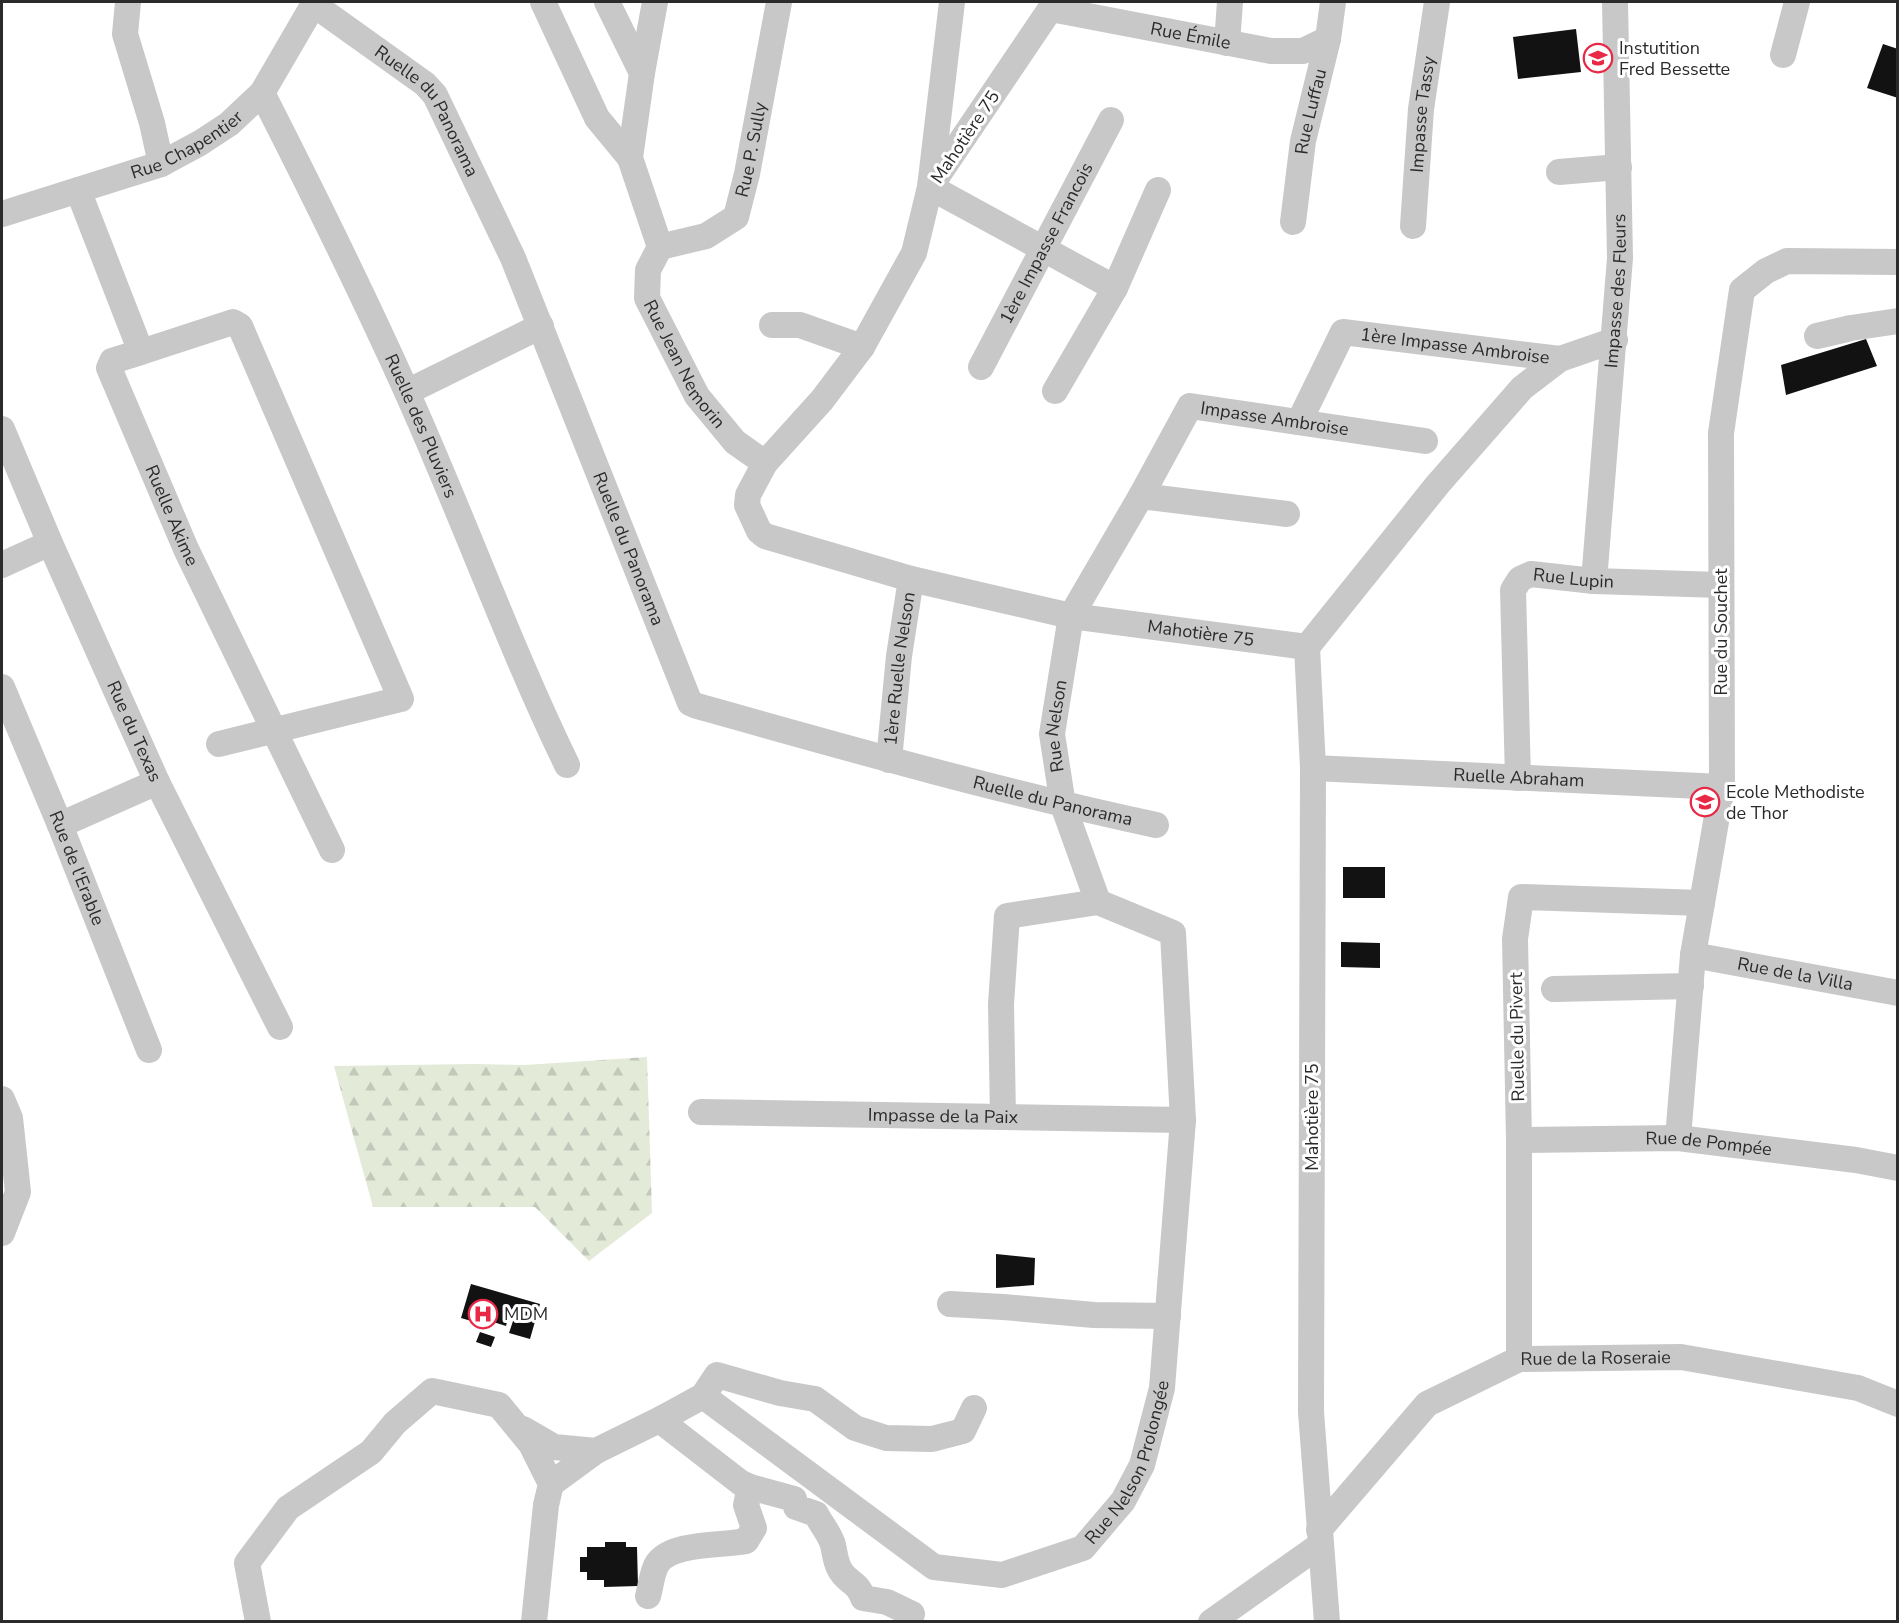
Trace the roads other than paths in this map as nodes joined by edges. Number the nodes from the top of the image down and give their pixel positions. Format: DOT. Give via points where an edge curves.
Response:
graph roads {
  1 [pos="128,2"];
  2 [pos="543,2"];
  3 [pos="607,2"];
  4 [pos="655,2"];
  5 [pos="779,2"];
  6 [pos="951,2"];
  7 [pos="1230,2"];
  8 [pos="1333,2"];
  9 [pos="1437,2"];
  10 [pos="1616,2"];
  11 [pos="1797,2"];
  12 [pos="314,3"];
  13 [pos="1053,5"];
  14 [pos="1328,39"];
  15 [pos="1227,43"];
  16 [pos="1783,55"];
  17 [pos="642,73"];
  18 [pos="262,93"];
  19 [pos="1111,120"];
  20 [pos="630,158"];
  21 [pos="161,164"];
  22 [pos="1619,167"];
  23 [pos="1559,172"];
  24 [pos="930,187"];
  25 [pos="78,190"];
  26 [pos="1158,190"];
  27 [pos="2,214"];
  28 [pos="1293,222"];
  29 [pos="1413,226"];
  30 [pos="660,247"];
  31 [pos="1043,248"];
  32 [pos="1898,262"];
  33 [pos="1115,288"];
  34 [pos="1898,321"];
  35 [pos="772,325"];
  36 [pos="541,326"];
  37 [pos="1817,336"];
  38 [pos="1615,340"];
  39 [pos="862,347"];
  40 [pos="141,352"];
  41 [pos="1560,359"];
  42 [pos="981,367"];
  43 [pos="1055,391"];
  44 [pos="407,392"];
  45 [pos="1299,422"];
  46 [pos="2,429"];
  47 [pos="1425,441"];
  48 [pos="765,463"];
  49 [pos="1141,496"];
  50 [pos="1287,514"];
  51 [pos="50,543"];
  52 [pos="2,565"];
  53 [pos="911,579"];
  54 [pos="1594,581"];
  55 [pos="1720,585"];
  56 [pos="1071,616"];
  57 [pos="1307,647"];
  58 [pos="2,687"];
  59 [pos="274,730"];
  60 [pos="219,744"];
  61 [pos="889,760"];
  62 [pos="567,765"];
  63 [pos="1313,768"];
  64 [pos="1518,778"];
  65 [pos="157,782"];
  66 [pos="1722,787"];
  67 [pos="1064,805"];
  68 [pos="60,825"];
  69 [pos="1156,825"];
  70 [pos="332,850"];
  71 [pos="1098,902"];
  72 [pos="1702,903"];
  73 [pos="1693,955"];
  74 [pos="1690,986"];
  75 [pos="1554,989"];
  76 [pos="1898,993"];
  77 [pos="280,1027"];
  78 [pos="149,1050"];
  79 [pos="2,1099"];
  80 [pos="701,1112"];
  81 [pos="1003,1118"];
  82 [pos="1183,1120"];
  83 [pos="1678,1138"];
  84 [pos="1519,1140"];
  85 [pos="1898,1168"];
  86 [pos="2,1233"];
  87 [pos="950,1304"];
  88 [pos="1168,1316"];
  89 [pos="1519,1359"];
  90 [pos="703,1396"];
  91 [pos="1898,1404"];
  92 [pos="974,1408"];
  93 [pos="661,1419"];
  94 [pos="514,1423"];
  95 [pos="596,1451"];
  96 [pos="551,1484"];
  97 [pos="750,1487"];
  98 [pos="1320,1538"];
  99 [pos="648,1596"];
  100 [pos="912,1614"];
  101 [pos="258,1622"];
  102 [pos="534,1622"];
  103 [pos="1211,1622"];
  104 [pos="1327,1622"];
  1 -- 21 [label="street" via="125,34"];
  2 -- 20 [label="street" via="597,118"];
  3 -- 17 [label="street"];
  4 -- 17 [label="street"];
  5 -- 30 [label="street, Rue P. Sully" via="736,217 706,236"];
  6 -- 24 [label="street"];
  7 -- 15 [label="street"];
  8 -- 14 [label="street, Rue Luffau"];
  9 -- 29 [label="street, Impasse Tassy" via="1421,109"];
  10 -- 22 [label="street, Impasse des Fleurs"];
  11 -- 16 [label="street"];
  12 -- 18 [label="street, Rue Chapentier"];
  12 -- 36 [label="street, Ruelle du Panorama" via="435,95"];
  13 -- 15 [label="street, Rue Émile"];
  13 -- 24 [label="street, Mahotière 75"];
  14 -- 15 [label="street, Rue Émile" via="1303,51 1271,51"];
  14 -- 28 [label="street, Rue Luffau" via="1303,141"];
  17 -- 20 [label="street"];
  18 -- 21 [label="street, Rue Chapentier" via="229,124"];
  18 -- 44 [label="street, Ruelle des Pluviers" via="325,216"];
  19 -- 31 [label="street, 1ère Impasse Francois"];
  20 -- 30 [label="street"];
  21 -- 25 [label="street, Rue Chapentier"];
  22 -- 23 [label="street"];
  22 -- 38 [label="street, Impasse des Fleurs" via="1620,258"];
  24 -- 31 [label="street"];
  24 -- 39 [label="street, Mahotière 75" via="914,253"];
  25 -- 27 [label="street, Rue Chapentier"];
  25 -- 40 [label="street"];
  26 -- 33 [label="street"];
  30 -- 48 [label="street, Rue Jean Nemorin" via="648,270 647,298 697,396 735,442"];
  31 -- 33 [label="street"];
  31 -- 42 [label="street, 1ère Impasse Francois"];
  32 -- 55 [label="street, Rue du Souchet" via="1787,261 1742,290 1721,433"];
  33 -- 43 [label="street"];
  34 -- 37 [label="street"];
  35 -- 39 [label="street" via="800,325"];
  36 -- 44 [label="street"];
  36 -- 61 [label="street, Ruelle du Panorama" via="690,703"];
  38 -- 41 [label="street"];
  38 -- 54 [label="street, Impasse des Fleurs"];
  39 -- 48 [label="street, Mahotière 75" via="822,400"];
  40 -- 59 [label="street, Ruelle Akime" via="112,361 109,368 186,549"];
  40 -- 59 [label="street, Ruelle Akime" via="233,322 240,326 401,699"];
  41 -- 45 [label="street, 1ère Impasse Ambroise" via="1342,332"];
  41 -- 57 [label="street" via="1522,388 1438,484"];
  44 -- 62 [label="street, Ruelle des Pluviers"];
  45 -- 47 [label="street, Impasse Ambroise"];
  45 -- 49 [label="street, Impasse Ambroise" via="1190,406"];
  46 -- 51 [label="street, Rue du Texas"];
  48 -- 53 [label="street, Mahotière 75" via="748,495 747,505 765,536"];
  49 -- 50 [label="street"];
  49 -- 56 [label="street"];
  51 -- 52 [label="street"];
  51 -- 65 [label="street, Rue du Texas"];
  53 -- 56 [label="street, Mahotière 75"];
  53 -- 61 [label="street, 1ère Ruelle Nelson"];
  54 -- 55 [label="street, Rue Lupin"];
  54 -- 64 [label="street, Rue Lupin" via="1531,574 1520,579 1513,590"];
  55 -- 66 [label="street, Rue du Souchet"];
  56 -- 57 [label="street, Mahotière 75"];
  56 -- 67 [label="street, Rue Nelson" via="1052,734"];
  57 -- 63 [label="street, Mahotière 75"];
  58 -- 68 [label="street, Rue de l'Erable"];
  59 -- 60 [label="street"];
  59 -- 70 [label="street, Ruelle Akime"];
  61 -- 67 [label="street, Ruelle du Panorama"];
  63 -- 64 [label="street, Ruelle Abraham"];
  63 -- 98 [label="street, Mahotière 75" via="1311,1412"];
  64 -- 66 [label="street, Ruelle Abraham"];
  65 -- 68 [label="street"];
  65 -- 77 [label="street, Rue du Texas"];
  66 -- 72 [label="street, Rue du Souchet"];
  67 -- 69 [label="street, Ruelle du Panorama"];
  67 -- 71 [label="street, Rue Nelson"];
  68 -- 78 [label="street, Rue de l'Erable"];
  71 -- 81 [label="street" via="1007,916 1001,1004"];
  71 -- 82 [label="street, Rue Nelson Prolongée" via="1173,933"];
  72 -- 73 [label="street, Rue du Souchet"];
  72 -- 84 [label="street, Ruelle du Pivert" via="1521,897 1515,939"];
  73 -- 74 [label="street, Rue du Souchet"];
  73 -- 76 [label="street, Rue de la Villa"];
  74 -- 75 [label="street"];
  74 -- 83 [label="street, Rue du Souchet"];
  79 -- 86 [label="street" via="10,1118 18,1192"];
  80 -- 81 [label="street, Impasse de la Paix"];
  81 -- 82 [label="street, Impasse de la Paix"];
  82 -- 88 [label="street, Rue Nelson Prolongée"];
  83 -- 84 [label="street, Rue de Pompée"];
  83 -- 85 [label="street, Rue de Pompée"];
  84 -- 89 [label="street, Ruelle du Pivert"];
  87 -- 88 [label="street" via="1094,1315"];
  88 -- 90 [label="street, Rue Nelson Prolongée" via="1162,1388 1142,1465 1123,1501 1083,1548 1002,1575 934,1568"];
  89 -- 91 [label="street, Rue de la Roseraie" via="1681,1357 1858,1388"];
  89 -- 98 [label="street, Rue de la Roseraie" via="1427,1404"];
  90 -- 92 [label="street" via="717,1375 815,1399 855,1428 885,1438 932,1439 963,1431"];
  90 -- 93 [label="street"];
  93 -- 95 [label="street"];
  93 -- 97 [label="street"];
  94 -- 95 [label="street" via="554,1447"];
  94 -- 96 [label="street" via="531,1444"];
  94 -- 101 [label="street" via="499,1405 432,1391 395,1423 371,1452 288,1508 247,1563"];
  95 -- 96 [label="street"];
  96 -- 102 [label="street"];
  97 -- 99 [label="street" via="746,1504 754,1528 746,1541 677,1549 658,1563"];
  97 -- 100 [label="street" via="794,1499 796,1507 816,1514 833,1545 839,1568 859,1587 863,1598 887,1602"];
  98 -- 103 [label="street, Rue de la Roseraie"];
  98 -- 104 [label="street, Mahotière 75"];
}
